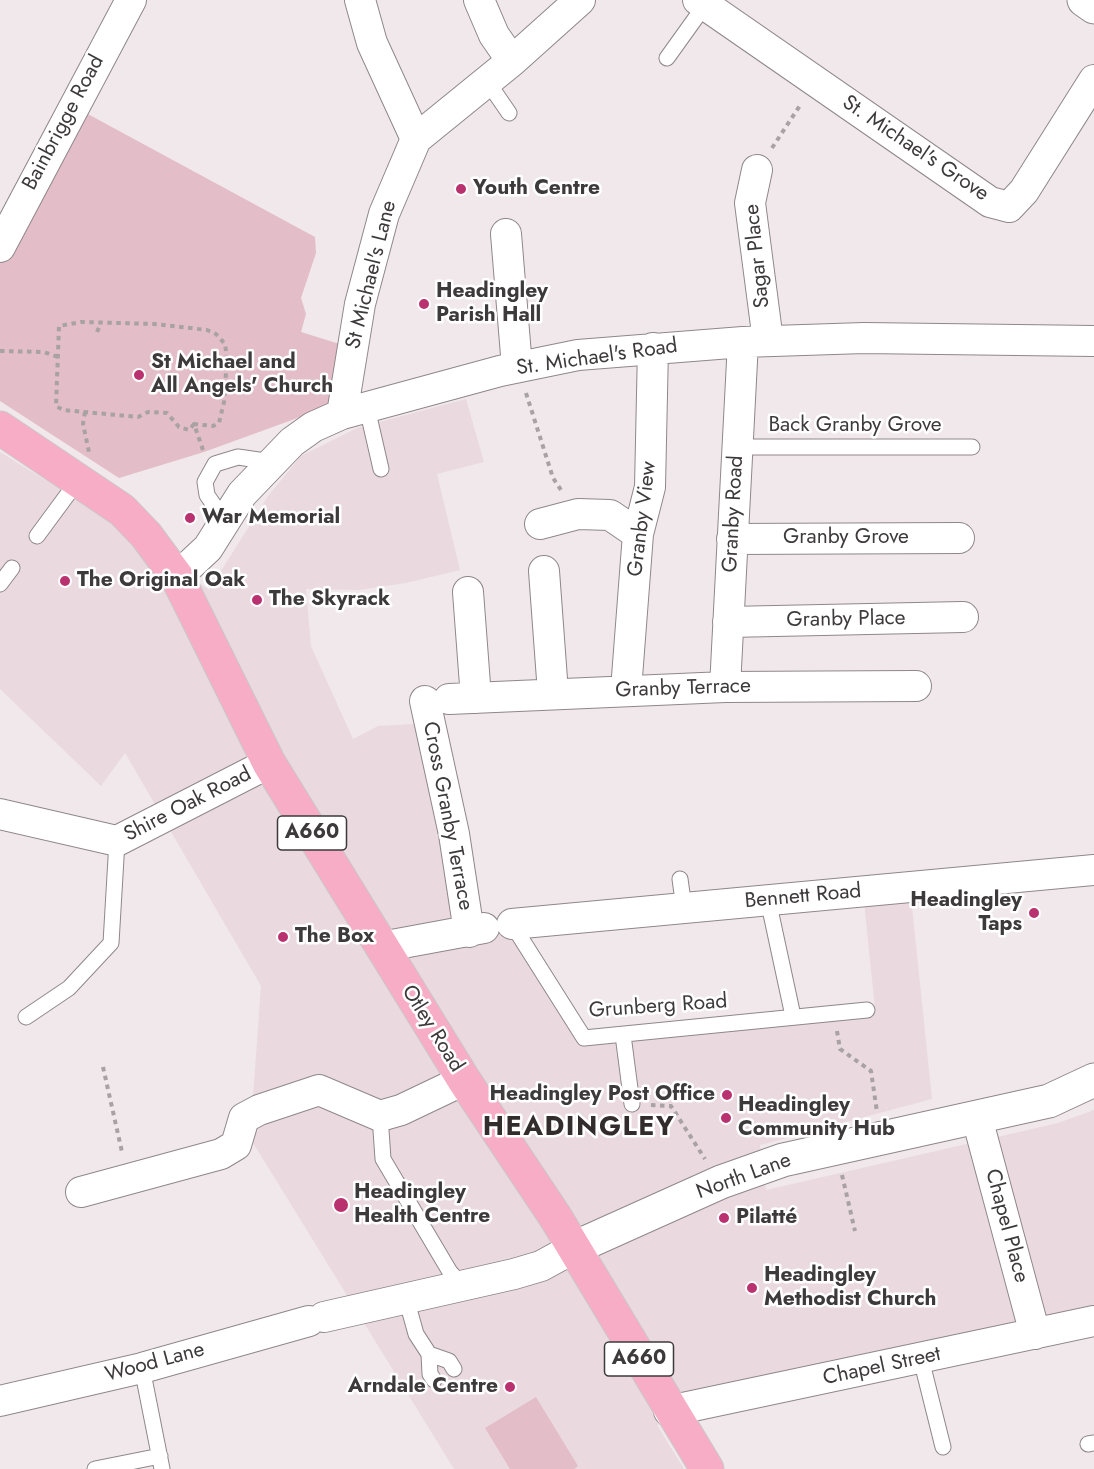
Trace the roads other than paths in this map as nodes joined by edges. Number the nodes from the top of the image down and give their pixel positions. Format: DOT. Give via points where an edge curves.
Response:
graph roads {
  1 [pos="131,0"];
  2 [pos="360,0"];
  3 [pos="479,0"];
  4 [pos="580,0"];
  5 [pos="1084,0"];
  6 [pos="701,2"];
  7 [pos="1094,7"];
  8 [pos="667,58"];
  9 [pos="512,61"];
  10 [pos="1094,80"];
  11 [pos="487,81"];
  12 [pos="509,113"];
  13 [pos="416,139"];
  14 [pos="757,170"];
  15 [pos="506,234"];
  16 [pos="0,247"];
  17 [pos="1094,341"];
  18 [pos="755,342"];
  19 [pos="653,348"];
  20 [pos="517,367"];
  21 [pos="354,411"];
  22 [pos="0,428"];
  23 [pos="737,447"];
  24 [pos="972,447"];
  25 [pos="272,462"];
  26 [pos="381,468"];
  27 [pos="79,479"];
  28 [pos="224,520"];
  29 [pos="540,524"];
  30 [pos="638,534"];
  31 [pos="37,536"];
  32 [pos="959,538"];
  33 [pos="732,539"];
  34 [pos="12,568"];
  35 [pos="544,571"];
  36 [pos="177,577"];
  37 [pos="0,584"];
  38 [pos="468,592"];
  39 [pos="963,617"];
  40 [pos="728,622"];
  41 [pos="916,686"];
  42 [pos="725,687"];
  43 [pos="626,690"];
  44 [pos="553,693"];
  45 [pos="440,700"];
  46 [pos="269,763"];
  47 [pos="0,814"];
  48 [pos="117,841"];
  49 [pos="1094,870"];
  50 [pos="681,879"];
  51 [pos="768,900"];
  52 [pos="684,908"];
  53 [pos="488,928"];
  54 [pos="381,947"];
  55 [pos="867,1010"];
  56 [pos="793,1016"];
  57 [pos="26,1017"];
  58 [pos="623,1035"];
  59 [pos="464,1080"];
  60 [pos="1094,1080"];
  61 [pos="632,1104"];
  62 [pos="381,1116"];
  63 [pos="977,1118"];
  64 [pos="81,1192"];
  65 [pos="574,1248"];
  66 [pos="462,1285"];
  67 [pos="406,1298"];
  68 [pos="1094,1321"];
  69 [pos="1035,1334"];
  70 [pos="429,1354"];
  71 [pos="921,1359"];
  72 [pos="142,1368"];
  73 [pos="454,1369"];
  74 [pos="434,1380"];
  75 [pos="0,1401"];
  76 [pos="669,1411"];
  77 [pos="943,1448"];
  78 [pos="161,1462"];
  79 [pos="95,1469"];
  80 [pos="707,1469"];
  1 -- 16 [label="street, Bainbrigge Road"];
  2 -- 13 [label="street" via="372,44"];
  3 -- 9 [label="street" via="494,35"];
  4 -- 9 [label="street, St Michael's Lane"];
  5 -- 7 [label="main road"];
  6 -- 8 [label="lane"];
  6 -- 10 [label="street, St. Michael's Grove" via="990,202 1009,207 1024,191"];
  9 -- 11 [label="street, St Michael's Lane"];
  11 -- 12 [label="lane"];
  11 -- 13 [label="street, St Michael's Lane"];
  13 -- 21 [label="street, St Michael's Lane" via="384,214 360,304"];
  14 -- 18 [label="street, Sagar Place" via="750,203"];
  15 -- 20 [label="street"];
  17 -- 18 [label="street, St. Michael's Road" via="864,338"];
  18 -- 19 [label="street, St. Michael's Road"];
  18 -- 23 [label="street, Granby Road"];
  19 -- 20 [label="street, St. Michael's Road"];
  19 -- 30 [label="street, Granby View" via="650,487"];
  20 -- 21 [label="street, St. Michael's Road"];
  21 -- 25 [label="street, St. Michael's Road" via="313,427"];
  21 -- 26 [label="lane"];
  22 -- 27 [label="highway, A660"];
  23 -- 24 [label="lane, Back Granby Grove"];
  23 -- 33 [label="street, Granby Road"];
  25 -- 28 [label="street, St. Michael's Road"];
  25 -- 28 [label="lane" via="238,457 215,464 205,482 207,495"];
  27 -- 31 [label="lane"];
  27 -- 36 [label="highway, A660" via="122,510"];
  28 -- 36 [label="street, St. Michael's Road" via="208,548"];
  29 -- 30 [label="street" via="578,514 610,515"];
  30 -- 43 [label="street, Granby View"];
  32 -- 33 [label="street, Granby Grove"];
  33 -- 40 [label="street, Granby Road"];
  34 -- 37 [label="lane"];
  35 -- 44 [label="street"];
  36 -- 46 [label="highway, Otley Road / A660"];
  38 -- 45 [label="street, Cross Granby Terrace"];
  39 -- 40 [label="street, Granby Place"];
  40 -- 42 [label="street, Granby Road"];
  41 -- 42 [label="street, Granby Terrace"];
  42 -- 43 [label="street, Granby Terrace"];
  43 -- 44 [label="street, Granby Terrace"];
  44 -- 45 [label="street, Granby Terrace"];
  45 -- 53 [label="street, Cross Granby Terrace" via="454,834"];
  46 -- 48 [label="street, Shire Oak Road"];
  46 -- 54 [label="highway, Otley Road / A660"];
  47 -- 48 [label="street, Shire Oak Road"];
  48 -- 57 [label="lane" via="111,943 69,988"];
  49 -- 51 [label="street, Bennett Road"];
  50 -- 52 [label="lane"];
  51 -- 52 [label="street, Bennett Road"];
  51 -- 56 [label="lane"];
  52 -- 53 [label="street, Bennett Road"];
  53 -- 54 [label="street, Bennett Road"];
  53 -- 58 [label="lane, Grunberg Road" via="584,1038"];
  54 -- 59 [label="highway, Otley Road / A660"];
  55 -- 56 [label="lane, Grunberg Road"];
  56 -- 58 [label="lane, Grunberg Road"];
  58 -- 61 [label="lane"];
  59 -- 62 [label="street"];
  59 -- 65 [label="highway, Otley Road / A660"];
  60 -- 63 [label="main road, North Lane" via="1049,1101"];
  62 -- 64 [label="street" via="319,1090 244,1118 236,1145 221,1154"];
  62 -- 66 [label="lane" via="383,1159 450,1272"];
  63 -- 65 [label="main road, North Lane" via="783,1160 720,1182"];
  63 -- 69 [label="street, Chapel Place"];
  65 -- 66 [label="street, Wood Lane" via="541,1266"];
  65 -- 76 [label="highway, Otley Road / A660"];
  66 -- 67 [label="street, Wood Lane"];
  67 -- 70 [label="lane" via="416,1334"];
  67 -- 72 [label="street, Wood Lane"];
  68 -- 69 [label="street, Chapel Street"];
  69 -- 71 [label="street, Chapel Street"];
  70 -- 73 [label="lane" via="449,1362"];
  70 -- 74 [label="lane"];
  71 -- 76 [label="street, Chapel Street"];
  71 -- 77 [label="lane"];
  72 -- 75 [label="street, Wood Lane"];
  72 -- 78 [label="lane"];
  76 -- 80 [label="highway, Otley Road / A660"];
  78 -- 79 [label="lane"];
}
